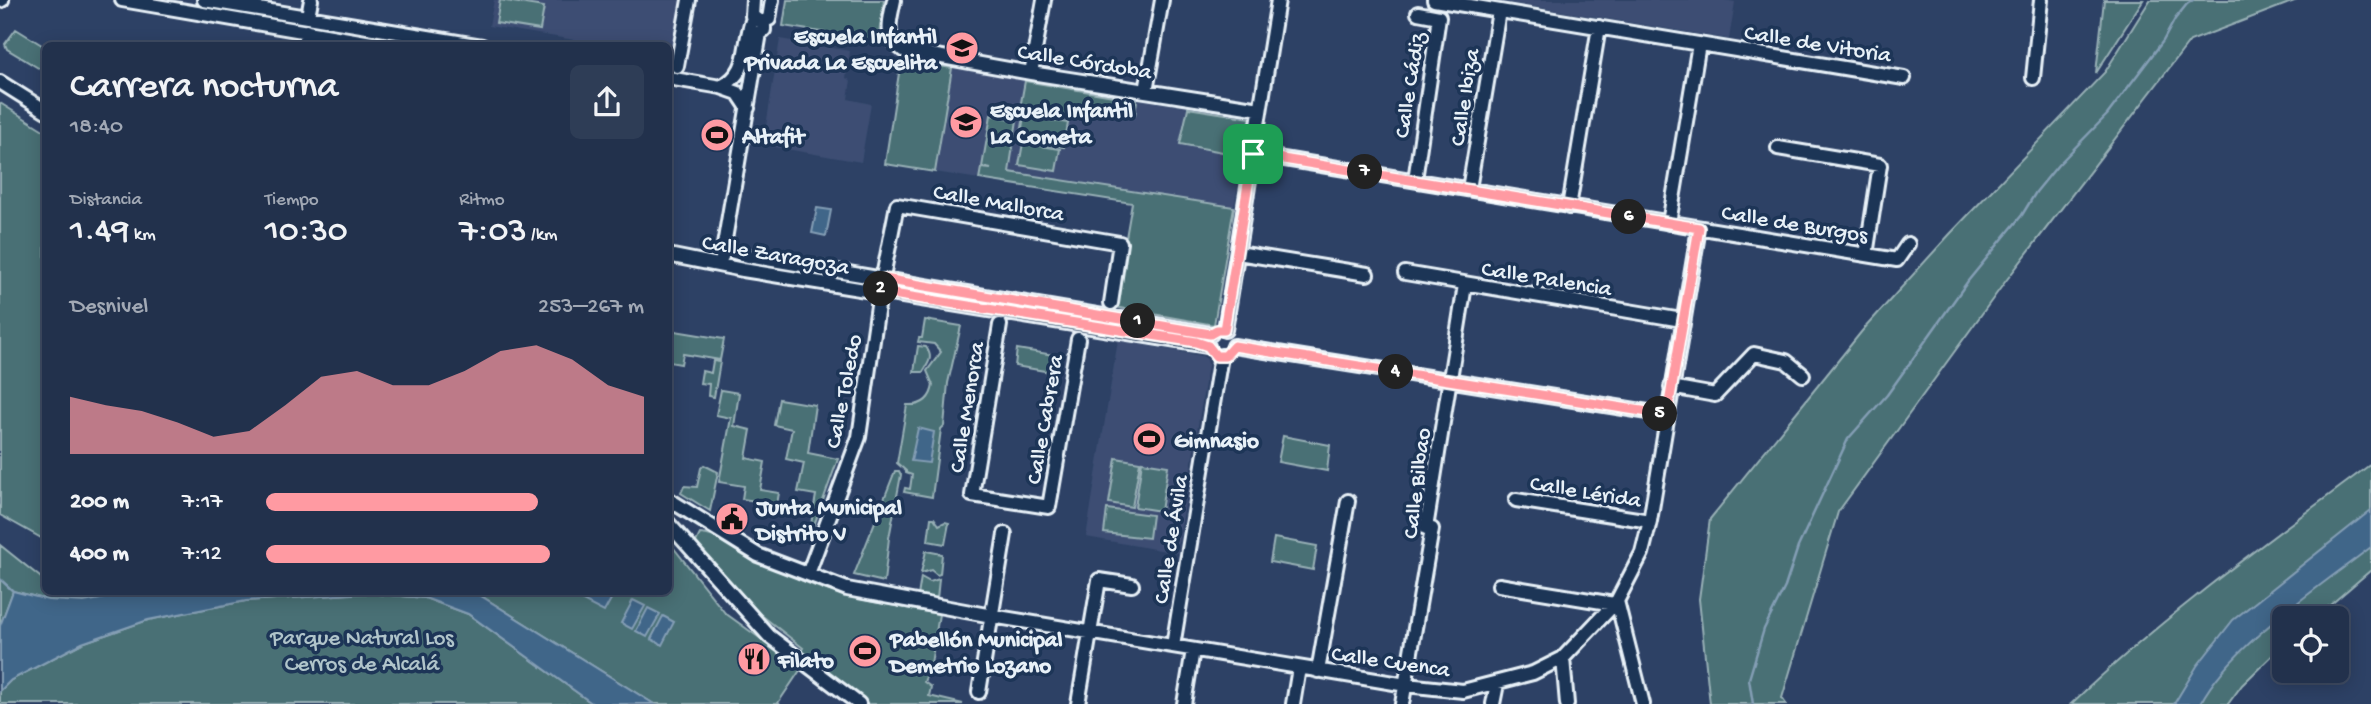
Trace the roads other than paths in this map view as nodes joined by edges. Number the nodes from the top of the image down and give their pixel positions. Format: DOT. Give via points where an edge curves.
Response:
graph roads {
  1 [pos="122,0"];
  2 [pos="204,0"];
  3 [pos="311,0"];
  4 [pos="689,0"];
  5 [pos="753,0"];
  6 [pos="772,0"];
  7 [pos="894,0"];
  8 [pos="1044,0"];
  9 [pos="1162,0"];
  10 [pos="1278,0"];
  11 [pos="1434,0"];
  12 [pos="2041,0"];
  13 [pos="1499,10"];
  14 [pos="1418,13"];
  15 [pos="307,24"];
  16 [pos="757,26"];
  17 [pos="1599,27"];
  18 [pos="305,42"];
  19 [pos="374,42"];
  20 [pos="450,42"];
  21 [pos="1699,44"];
  22 [pos="678,65"];
  23 [pos="1031,73"];
  24 [pos="1904,78"];
  25 [pos="2033,78"];
  26 [pos="672,79"];
  27 [pos="0,82"];
  28 [pos="721,87"];
  29 [pos="1146,91"];
  30 [pos="42,108"];
  31 [pos="748,108"];
  32 [pos="1260,108"];
  33 [pos="1778,148"];
  34 [pos="1253,154"];
  35 [pos="1415,180"];
  36 [pos="1469,189"];
  37 [pos="1569,208"];
  38 [pos="1669,223"];
  39 [pos="1699,228"];
  40 [pos="1908,244"];
  41 [pos="724,249"];
  42 [pos="1237,253"];
  43 [pos="1866,255"];
  44 [pos="672,256"];
  45 [pos="721,264"];
  46 [pos="1405,273"];
  47 [pos="1367,274"];
  48 [pos="884,279"];
  49 [pos="1465,285"];
  50 [pos="880,292"];
  51 [pos="1111,303"];
  52 [pos="1682,320"];
  53 [pos="1000,325"];
  54 [pos="1224,330"];
  55 [pos="1078,339"];
  56 [pos="1209,340"];
  57 [pos="1234,346"];
  58 [pos="1221,356"];
  59 [pos="1803,375"];
  60 [pos="1450,380"];
  61 [pos="1671,387"];
  62 [pos="1667,415"];
  63 [pos="1516,500"];
  64 [pos="1348,501"];
  65 [pos="672,502"];
  66 [pos="1049,507"];
  67 [pos="698,518"];
  68 [pos="1650,521"];
  69 [pos="672,527"];
  70 [pos="1005,534"];
  71 [pos="683,539"];
  72 [pos="808,574"];
  73 [pos="1132,585"];
  74 [pos="1499,585"];
  75 [pos="1616,602"];
  76 [pos="992,616"];
  77 [pos="1090,632"];
  78 [pos="1173,646"];
  79 [pos="1193,650"];
  80 [pos="1563,658"];
  81 [pos="1299,668"];
  82 [pos="1318,671"];
  83 [pos="1497,684"];
  84 [pos="1406,685"];
  85 [pos="979,692"];
  86 [pos="859,704"];
  87 [pos="1078,704"];
  88 [pos="1184,704"];
  89 [pos="1293,704"];
  90 [pos="1402,704"];
  91 [pos="1493,704"];
  92 [pos="1567,704"];
  93 [pos="1643,704"];
  1 -- 15 [label="street"];
  2 -- 15 [label="street"];
  3 -- 15 [label="street"];
  4 -- 22 [label="street"];
  5 -- 16 [label="street"];
  6 -- 16 [label="street" via="769,19"];
  7 -- 23 [label="street, Calle Córdoba" via="889,29 894,43 903,50"];
  8 -- 23 [label="street"];
  9 -- 29 [label="street"];
  10 -- 32 [label="street"];
  11 -- 13 [label="street, Calle de Vitoria"];
  12 -- 25 [label="street"];
  13 -- 17 [label="street, Calle de Vitoria"];
  13 -- 36 [label="street, Calle Ibiza"];
  14 -- 35 [label="street, Calle Cádiz" via="1439,17"];
  15 -- 18 [label="street"];
  15 -- 19 [label="street"];
  15 -- 20 [label="street"];
  16 -- 28 [label="street" via="741,69"];
  16 -- 31 [label="street"];
  17 -- 21 [label="street, Calle de Vitoria"];
  17 -- 37 [label="street"];
  21 -- 24 [label="street, Calle de Vitoria"];
  21 -- 38 [label="street"];
  23 -- 29 [label="street, Calle Córdoba"];
  26 -- 28 [label="street"];
  27 -- 30 [label="street"];
  28 -- 31 [label="street" via="738,93"];
  29 -- 32 [label="street, Calle Córdoba"];
  31 -- 41 [label="street"];
  32 -- 34 [label="street"];
  33 -- 43 [label="street" via="1880,165"];
  34 -- 35 [label="street, Calle de Burgos"];
  34 -- 42 [label="street"];
  35 -- 36 [label="street, Calle de Burgos"];
  36 -- 37 [label="street, Calle de Burgos"];
  37 -- 38 [label="street, Calle de Burgos"];
  38 -- 39 [label="street, Calle de Burgos"];
  39 -- 43 [label="street, Calle de Burgos"];
  39 -- 52 [label="street, Calle Cuenca"];
  40 -- 43 [label="street, Calle de Burgos" via="1897,260"];
  41 -- 45 [label="street"];
  41 -- 48 [label="street, Calle Zaragoza"];
  42 -- 47 [label="street"];
  42 -- 54 [label="street"];
  44 -- 45 [label="street, Calle Zaragoza"];
  45 -- 50 [label="street, Calle Zaragoza"];
  46 -- 49 [label="street, Calle Palencia"];
  48 -- 50 [label="street, Calle Mallorca"];
  48 -- 51 [label="street, Calle Mallorca" via="897,205 1120,243"];
  48 -- 56 [label="street, Calle Zaragoza"];
  49 -- 52 [label="street, Calle Palencia"];
  49 -- 60 [label="street, Calle Bilbao"];
  50 -- 56 [label="street, Calle Zaragoza"];
  50 -- 72 [label="street, Calle Toledo" via="859,437"];
  52 -- 61 [label="street, Calle Cuenca"];
  53 -- 66 [label="street, Calle Menorca" via="972,495"];
  54 -- 56 [label="street" via="1217,330"];
  54 -- 57 [label="street" via="1233,337"];
  55 -- 66 [label="street, Calle Cabrera"];
  56 -- 58 [label="street" via="1212,353"];
  57 -- 58 [label="street"];
  57 -- 60 [label="street"];
  58 -- 78 [label="street, Calle de Ávila"];
  59 -- 61 [label="street" via="1786,361 1754,354 1715,396"];
  60 -- 62 [label="street"];
  60 -- 84 [label="street, Calle Bilbao"];
  61 -- 62 [label="street, Calle Cuenca"];
  62 -- 68 [label="street, Calle Cuenca"];
  63 -- 68 [label="street, Calle Lérida"];
  64 -- 82 [label="street"];
  65 -- 67 [label="street, Calle Cuenca"];
  67 -- 71 [label="street"];
  67 -- 72 [label="street, Calle Cuenca" via="758,555"];
  68 -- 75 [label="street, Calle Cuenca" via="1643,553"];
  69 -- 71 [label="street"];
  70 -- 76 [label="street"];
  71 -- 86 [label="street" via="769,636"];
  72 -- 76 [label="street, Calle Cuenca" via="847,589"];
  73 -- 77 [label="street" via="1099,580"];
  74 -- 75 [label="street"];
  75 -- 80 [label="street, Calle Cuenca"];
  75 -- 93 [label="street"];
  76 -- 77 [label="street, Calle Cuenca"];
  76 -- 85 [label="street"];
  77 -- 78 [label="street, Calle Cuenca"];
  77 -- 87 [label="street"];
  78 -- 79 [label="street, Calle Cuenca"];
  79 -- 81 [label="street, Calle Cuenca"];
  79 -- 88 [label="street"];
  80 -- 83 [label="street, Calle Cuenca"];
  80 -- 92 [label="street"];
  81 -- 82 [label="street, Calle Cuenca"];
  81 -- 89 [label="street"];
  82 -- 84 [label="street, Calle Cuenca"];
  83 -- 84 [label="street, Calle Cuenca" via="1463,691"];
  83 -- 91 [label="street"];
  84 -- 90 [label="street, Calle Bilbao"];
}
